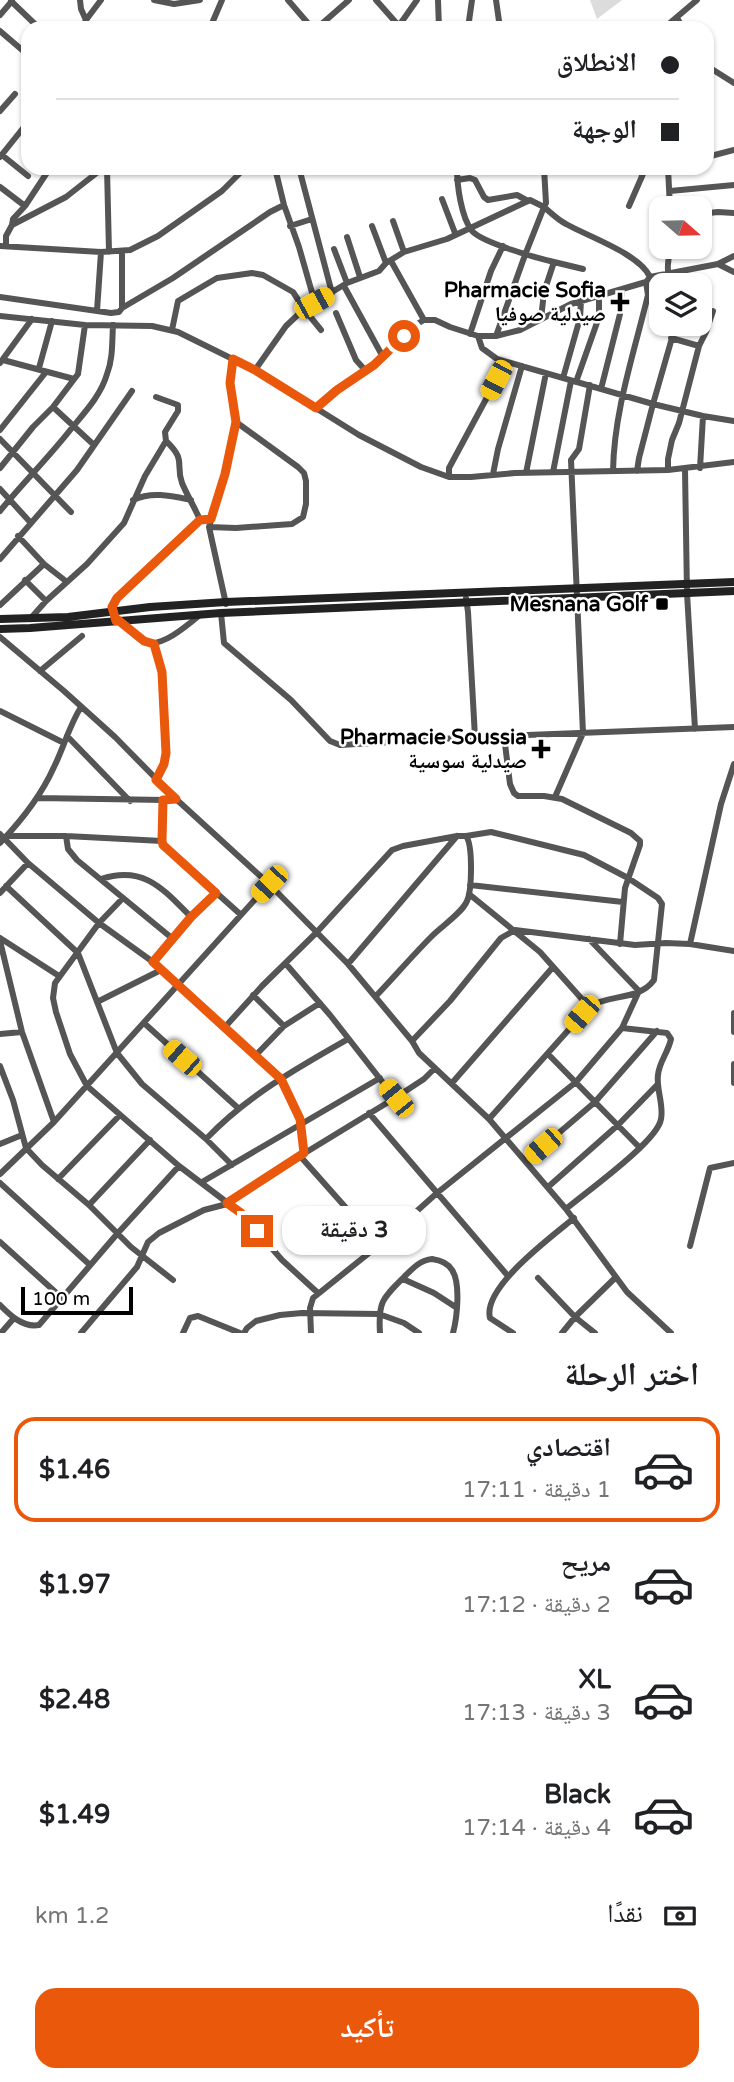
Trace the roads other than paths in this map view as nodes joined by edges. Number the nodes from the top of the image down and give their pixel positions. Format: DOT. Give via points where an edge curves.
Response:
graph roads {
  1 [pos="80,0"];
  2 [pos="101,0"];
  3 [pos="154,0"];
  4 [pos="200,0"];
  5 [pos="222,0"];
  6 [pos="288,0"];
  7 [pos="349,0"];
  8 [pos="376,0"];
  9 [pos="417,0"];
  10 [pos="438,0"];
  11 [pos="472,0"];
  12 [pos="496,0"];
  13 [pos="696,0"];
  14 [pos="12,1"];
  15 [pos="0,15"];
  16 [pos="677,18"];
  17 [pos="86,20"];
  18 [pos="31,21"];
  19 [pos="213,21"];
  20 [pos="308,21"];
  21 [pos="324,21"];
  22 [pos="393,21"];
  23 [pos="402,21"];
  24 [pos="439,21"];
  25 [pos="469,21"];
  26 [pos="499,21"];
  27 [pos="673,21"];
  28 [pos="679,21"];
  29 [pos="0,31"];
  30 [pos="21,49"];
  31 [pos="714,70"];
  32 [pos="734,83"];
  33 [pos="15,94"];
  34 [pos="0,111"];
  35 [pos="20,131"];
  36 [pos="734,150"];
  37 [pos="714,155"];
  38 [pos="1,156"];
  39 [pos="21,171"];
  40 [pos="45,175"];
  41 [pos="96,175"];
  42 [pos="105,175"];
  43 [pos="238,175"];
  44 [pos="277,175"];
  45 [pos="301,175"];
  46 [pos="457,175"];
  47 [pos="544,175"];
  48 [pos="643,175"];
  49 [pos="669,175"];
  50 [pos="457,180"];
  51 [pos="734,185"];
  52 [pos="0,187"];
  53 [pos="670,191"];
  54 [pos="670,196"];
  55 [pos="442,199"];
  56 [pos="528,201"];
  57 [pos="284,205"];
  58 [pos="24,206"];
  59 [pos="629,206"];
  60 [pos="544,207"];
  61 [pos="712,213"];
  62 [pos="734,213"];
  63 [pos="313,219"];
  64 [pos="393,221"];
  65 [pos="12,225"];
  66 [pos="290,226"];
  67 [pos="372,226"];
  68 [pos="470,227"];
  69 [pos="456,233"];
  70 [pos="347,237"];
  71 [pos="3,246"];
  72 [pos="503,246"];
  73 [pos="334,249"];
  74 [pos="101,252"];
  75 [pos="109,252"];
  76 [pos="122,252"];
  77 [pos="404,252"];
  78 [pos="524,255"];
  79 [pos="734,256"];
  80 [pos="388,262"];
  81 [pos="554,262"];
  82 [pos="718,264"];
  83 [pos="583,269"];
  84 [pos="734,272"];
  85 [pos="672,273"];
  86 [pos="360,278"];
  87 [pos="648,280"];
  88 [pos="345,284"];
  89 [pos="621,289"];
  90 [pos="332,293"];
  91 [pos="599,294"];
  92 [pos="0,297"];
  93 [pos="581,301"];
  94 [pos="314,303"];
  95 [pos="122,308"];
  96 [pos="304,309"];
  97 [pos="97,311"];
  98 [pos="713,311"];
  99 [pos="336,313"];
  100 [pos="0,316"];
  101 [pos="32,319"];
  102 [pos="541,319"];
  103 [pos="424,320"];
  104 [pos="52,321"];
  105 [pos="85,325"];
  106 [pos="113,326"];
  107 [pos="172,330"];
  108 [pos="321,330"];
  109 [pos="474,335"];
  110 [pos="496,336"];
  111 [pos="671,338"];
  112 [pos="699,346"];
  113 [pos="383,357"];
  114 [pos="233,359"];
  115 [pos="2,361"];
  116 [pos="506,362"];
  117 [pos="522,366"];
  118 [pos="43,370"];
  119 [pos="255,370"];
  120 [pos="365,370"];
  121 [pos="545,373"];
  122 [pos="563,378"];
  123 [pos="74,379"];
  124 [pos="574,382"];
  125 [pos="590,385"];
  126 [pos="601,389"];
  127 [pos="132,391"];
  128 [pos="622,396"];
  129 [pos="156,397"];
  130 [pos="653,404"];
  131 [pos="52,407"];
  132 [pos="316,408"];
  133 [pos="681,411"];
  134 [pos="703,416"];
  135 [pos="734,421"];
  136 [pos="236,422"];
  137 [pos="74,426"];
  138 [pos="0,430"];
  139 [pos="0,439"];
  140 [pos="166,441"];
  141 [pos="94,445"];
  142 [pos="6,446"];
  143 [pos="0,453"];
  144 [pos="13,453"];
  145 [pos="734,462"];
  146 [pos="0,468"];
  147 [pos="700,468"];
  148 [pos="685,469"];
  149 [pos="668,470"];
  150 [pos="613,471"];
  151 [pos="637,471"];
  152 [pos="553,472"];
  153 [pos="526,473"];
  154 [pos="572,473"];
  155 [pos="33,474"];
  156 [pos="494,474"];
  157 [pos="449,477"];
  158 [pos="0,489"];
  159 [pos="55,496"];
  160 [pos="10,500"];
  161 [pos="133,500"];
  162 [pos="191,500"];
  163 [pos="0,512"];
  164 [pos="71,513"];
  165 [pos="211,519"];
  166 [pos="200,520"];
  167 [pos="30,522"];
  168 [pos="209,527"];
  169 [pos="18,536"];
  170 [pos="0,559"];
  171 [pos="44,564"];
  172 [pos="25,580"];
  173 [pos="67,582"];
  174 [pos="734,582"];
  175 [pos="687,589"];
  176 [pos="734,591"];
  177 [pos="576,593"];
  178 [pos="466,598"];
  179 [pos="46,601"];
  180 [pos="226,603"];
  181 [pos="0,605"];
  182 [pos="225,612"];
  183 [pos="201,614"];
  184 [pos="116,618"];
  185 [pos="0,619"];
  186 [pos="30,619"];
  187 [pos="0,629"];
  188 [pos="82,636"];
  189 [pos="0,637"];
  190 [pos="154,644"];
  191 [pos="40,671"];
  192 [pos="82,707"];
  193 [pos="0,711"];
  194 [pos="734,727"];
  195 [pos="695,729"];
  196 [pos="583,733"];
  197 [pos="504,736"];
  198 [pos="475,737"];
  199 [pos="66,739"];
  200 [pos="734,764"];
  201 [pos="156,780"];
  202 [pos="555,797"];
  203 [pos="37,798"];
  204 [pos="176,799"];
  205 [pos="130,800"];
  206 [pos="163,800"];
  207 [pos="457,835"];
  208 [pos="66,836"];
  209 [pos="466,836"];
  210 [pos="3,838"];
  211 [pos="162,841"];
  212 [pos="28,863"];
  213 [pos="628,878"];
  214 [pos="101,879"];
  215 [pos="269,884"];
  216 [pos="6,886"];
  217 [pos="470,886"];
  218 [pos="0,893"];
  219 [pos="216,893"];
  220 [pos="469,894"];
  221 [pos="123,898"];
  222 [pos="623,902"];
  223 [pos="240,914"];
  224 [pos="191,917"];
  225 [pos="99,923"];
  226 [pos="515,930"];
  227 [pos="316,933"];
  228 [pos="0,939"];
  229 [pos="173,939"];
  230 [pos="589,939"];
  231 [pos="620,944"];
  232 [pos="658,944"];
  233 [pos="690,944"];
  234 [pos="734,951"];
  235 [pos="78,953"];
  236 [pos="153,962"];
  237 [pos="286,964"];
  238 [pos="348,964"];
  239 [pos="553,967"];
  240 [pos="161,970"];
  241 [pos="59,976"];
  242 [pos="177,986"];
  243 [pos="639,991"];
  244 [pos="253,995"];
  245 [pos="376,996"];
  246 [pos="97,1002"];
  247 [pos="320,1003"];
  248 [pos="589,1007"];
  249 [pos="734,1013"];
  250 [pos="144,1023"];
  251 [pos="284,1026"];
  252 [pos="225,1027"];
  253 [pos="622,1028"];
  254 [pos="657,1031"];
  255 [pos="22,1032"];
  256 [pos="734,1032"];
  257 [pos="0,1034"];
  258 [pos="348,1039"];
  259 [pos="412,1041"];
  260 [pos="117,1053"];
  261 [pos="548,1054"];
  262 [pos="255,1056"];
  263 [pos="734,1064"];
  264 [pos="0,1066"];
  265 [pos="435,1068"];
  266 [pos="380,1078"];
  267 [pos="281,1079"];
  268 [pos="576,1082"];
  269 [pos="452,1083"];
  270 [pos="734,1083"];
  271 [pos="657,1085"];
  272 [pos="87,1086"];
  273 [pos="396,1098"];
  274 [pos="595,1101"];
  275 [pos="238,1108"];
  276 [pos="369,1113"];
  277 [pos="120,1115"];
  278 [pos="489,1119"];
  279 [pos="54,1122"];
  280 [pos="301,1124"];
  281 [pos="618,1125"];
  282 [pos="22,1135"];
  283 [pos="506,1138"];
  284 [pos="206,1139"];
  285 [pos="150,1140"];
  286 [pos="0,1144"];
  287 [pos="26,1147"];
  288 [pos="640,1148"];
  289 [pos="302,1154"];
  290 [pos="526,1161"];
  291 [pos="734,1163"];
  292 [pos="232,1165"];
  293 [pos="178,1166"];
  294 [pos="0,1174"];
  295 [pos="58,1179"];
  296 [pos="202,1182"];
  297 [pos="0,1183"];
  298 [pos="548,1187"];
  299 [pos="437,1192"];
  300 [pos="227,1203"];
  301 [pos="89,1205"];
  302 [pos="566,1209"];
  303 [pos="574,1219"];
  304 [pos="117,1234"];
  305 [pos="0,1242"];
  306 [pos="379,1245"];
  307 [pos="690,1246"];
  308 [pos="142,1257"];
  309 [pos="90,1265"];
  310 [pos="508,1276"];
  311 [pos="538,1278"];
  312 [pos="615,1278"];
  313 [pos="403,1279"];
  314 [pos="173,1280"];
  315 [pos="318,1293"];
  316 [pos="62,1298"];
  317 [pos="0,1305"];
  318 [pos="457,1308"];
  319 [pos="310,1314"];
  320 [pos="379,1314"];
  321 [pos="575,1317"];
  322 [pos="13,1318"];
  323 [pos="1,1333"];
  324 [pos="81,1333"];
  325 [pos="184,1333"];
  326 [pos="242,1333"];
  327 [pos="311,1333"];
  328 [pos="380,1333"];
  329 [pos="419,1333"];
  330 [pos="453,1333"];
  331 [pos="513,1333"];
  332 [pos="562,1333"];
  333 [pos="596,1333"];
  334 [pos="671,1333"];
  1 -- 17 [label="street"];
  2 -- 17 [label="street"];
  3 -- 4 [label="street" via="174,4"];
  5 -- 19 [label="street"];
  6 -- 20 [label="street"];
  7 -- 21 [label="street"];
  8 -- 22 [label="street"];
  9 -- 23 [label="street"];
  10 -- 24 [label="street"];
  11 -- 25 [label="street"];
  12 -- 26 [label="street"];
  13 -- 16 [label="street"];
  14 -- 15 [label="street"];
  14 -- 18 [label="street"];
  16 -- 27 [label="street"];
  16 -- 28 [label="street"];
  29 -- 30 [label="street"];
  31 -- 32 [label="street"];
  33 -- 34 [label="street"];
  35 -- 38 [label="street"];
  36 -- 37 [label="street"];
  38 -- 39 [label="street"];
  40 -- 58 [label="street"];
  41 -- 65 [label="street" via="66,197"];
  42 -- 75 [label="street"];
  43 -- 76 [label="street" via="148,242"];
  44 -- 57 [label="street"];
  45 -- 63 [label="street"];
  46 -- 50 [label="street"];
  47 -- 60 [label="street"];
  48 -- 59 [label="street"];
  49 -- 53 [label="street"];
  50 -- 56 [label="street" via="475,180 488,200 517,194"];
  50 -- 68 [label="street"];
  51 -- 53 [label="street"];
  52 -- 58 [label="street"];
  53 -- 54 [label="street"];
  55 -- 69 [label="street"];
  56 -- 60 [label="street"];
  56 -- 68 [label="street"];
  57 -- 66 [label="street"];
  57 -- 95 [label="street"];
  58 -- 65 [label="street"];
  60 -- 78 [label="street"];
  60 -- 87 [label="street" via="565,224 609,244 648,272"];
  61 -- 62 [label="street"];
  63 -- 66 [label="street"];
  63 -- 90 [label="street"];
  64 -- 77 [label="street"];
  65 -- 71 [label="street"];
  66 -- 94 [label="street"];
  67 -- 80 [label="street"];
  68 -- 69 [label="street"];
  68 -- 72 [label="street"];
  69 -- 77 [label="street"];
  70 -- 86 [label="street"];
  71 -- 74 [label="street"];
  72 -- 78 [label="street"];
  72 -- 109 [label="street" via="491,271"];
  73 -- 88 [label="street"];
  74 -- 75 [label="street"];
  74 -- 97 [label="street"];
  75 -- 76 [label="street"];
  76 -- 95 [label="street"];
  77 -- 80 [label="street"];
  78 -- 81 [label="street"];
  78 -- 110 [label="street"];
  79 -- 82 [label="street"];
  80 -- 86 [label="street"];
  80 -- 103 [label="street"];
  81 -- 83 [label="street"];
  81 -- 102 [label="street"];
  82 -- 84 [label="street"];
  82 -- 85 [label="street"];
  86 -- 88 [label="street"];
  87 -- 89 [label="street"];
  87 -- 128 [label="street"];
  88 -- 90 [label="street"];
  88 -- 113 [label="street"];
  89 -- 91 [label="street"];
  89 -- 126 [label="street" via="620,314"];
  90 -- 94 [label="street"];
  91 -- 93 [label="street"];
  91 -- 124 [label="street" via="598,317"];
  92 -- 97 [label="street"];
  93 -- 102 [label="street"];
  93 -- 122 [label="street"];
  94 -- 96 [label="street"];
  95 -- 97 [label="street"];
  96 -- 107 [label="street" via="293,292 263,275 217,278 178,301"];
  96 -- 108 [label="street"];
  96 -- 119 [label="street"];
  98 -- 112 [label="street"];
  99 -- 120 [label="street"];
  100 -- 101 [label="street"];
  101 -- 104 [label="street"];
  101 -- 115 [label="street"];
  102 -- 110 [label="street"];
  103 -- 109 [label="street"];
  103 -- 113 [label="street"];
  104 -- 105 [label="street"];
  104 -- 118 [label="street"];
  105 -- 106 [label="street"];
  105 -- 123 [label="street"];
  106 -- 107 [label="street"];
  106 -- 137 [label="street" via="107,376"];
  107 -- 114 [label="street"];
  109 -- 110 [label="street"];
  109 -- 116 [label="street" via="482,348"];
  111 -- 112 [label="street"];
  111 -- 130 [label="street"];
  112 -- 133 [label="street"];
  113 -- 120 [label="street"];
  114 -- 119 [label="street"];
  114 -- 136 [label="street" via="230,383"];
  115 -- 118 [label="street"];
  116 -- 117 [label="street"];
  116 -- 157 [label="street" via="449,468"];
  117 -- 121 [label="street"];
  117 -- 156 [label="street"];
  118 -- 123 [label="street"];
  118 -- 138 [label="street"];
  119 -- 132 [label="street"];
  120 -- 132 [label="street"];
  121 -- 122 [label="street"];
  121 -- 153 [label="street"];
  122 -- 124 [label="street"];
  123 -- 131 [label="street"];
  124 -- 125 [label="street"];
  124 -- 152 [label="street"];
  125 -- 126 [label="street"];
  125 -- 154 [label="street" via="579,449 571,460"];
  126 -- 128 [label="street"];
  127 -- 141 [label="street"];
  128 -- 130 [label="street"];
  128 -- 150 [label="street"];
  129 -- 140 [label="street" via="178,405 165,432"];
  130 -- 133 [label="street"];
  130 -- 151 [label="street"];
  131 -- 137 [label="street"];
  131 -- 144 [label="street"];
  132 -- 157 [label="street" via="421,467"];
  133 -- 134 [label="street"];
  133 -- 149 [label="street"];
  134 -- 135 [label="street"];
  134 -- 147 [label="street"];
  136 -- 165 [label="street"];
  136 -- 168 [label="street" via="304,473 303,517 292,524"];
  137 -- 141 [label="street"];
  137 -- 155 [label="street"];
  139 -- 142 [label="street"];
  140 -- 161 [label="street"];
  140 -- 162 [label="street" via="179,457 181,481"];
  141 -- 159 [label="street"];
  142 -- 143 [label="street"];
  142 -- 144 [label="street"];
  144 -- 146 [label="street"];
  144 -- 155 [label="street"];
  145 -- 147 [label="street"];
  147 -- 148 [label="street"];
  148 -- 149 [label="street"];
  148 -- 175 [label="street"];
  149 -- 151 [label="street"];
  150 -- 151 [label="street"];
  150 -- 154 [label="street"];
  152 -- 153 [label="street"];
  152 -- 154 [label="street"];
  153 -- 156 [label="street"];
  154 -- 177 [label="street"];
  155 -- 159 [label="street"];
  155 -- 160 [label="street"];
  156 -- 157 [label="street"];
  158 -- 160 [label="street"];
  159 -- 164 [label="street"];
  159 -- 167 [label="street"];
  160 -- 163 [label="street"];
  160 -- 167 [label="street"];
  161 -- 162 [label="street" via="152,495"];
  161 -- 173 [label="street" via="124,523"];
  162 -- 166 [label="street"];
  165 -- 166 [label="street"];
  165 -- 168 [label="street"];
  166 -- 184 [label="street" via="117,598 112,607"];
  167 -- 169 [label="street"];
  168 -- 180 [label="street"];
  169 -- 170 [label="street"];
  169 -- 171 [label="street"];
  171 -- 172 [label="street"];
  171 -- 173 [label="street"];
  172 -- 179 [label="street"];
  172 -- 181 [label="street"];
  173 -- 179 [label="street"];
  174 -- 175 [label="main road"];
  175 -- 176 [label="main road"];
  175 -- 177 [label="main road"];
  175 -- 195 [label="street"];
  177 -- 178 [label="main road"];
  177 -- 196 [label="street"];
  178 -- 180 [label="main road"];
  178 -- 182 [label="main road"];
  178 -- 198 [label="street"];
  179 -- 186 [label="street"];
  180 -- 182 [label="street"];
  180 -- 184 [label="main road" via="159,607"];
  182 -- 183 [label="main road"];
  182 -- 198 [label="street" via="223,643 291,700 330,741 340,746"];
  183 -- 184 [label="main road"];
  183 -- 190 [label="street"];
  184 -- 186 [label="main road"];
  184 -- 187 [label="main road"];
  184 -- 190 [label="street"];
  185 -- 186 [label="main road"];
  188 -- 191 [label="street"];
  189 -- 191 [label="street"];
  190 -- 201 [label="street" via="162,672 166,753"];
  191 -- 192 [label="street"];
  192 -- 199 [label="street"];
  192 -- 201 [label="street"];
  193 -- 199 [label="street"];
  194 -- 195 [label="street"];
  195 -- 196 [label="street"];
  196 -- 197 [label="street"];
  196 -- 202 [label="street"];
  197 -- 198 [label="street"];
  197 -- 202 [label="street" via="514,793"];
  199 -- 203 [label="street"];
  199 -- 205 [label="street"];
  200 -- 233 [label="street" via="720,804"];
  201 -- 204 [label="street"];
  202 -- 213 [label="street" via="637,836 640,845"];
  203 -- 205 [label="street"];
  203 -- 210 [label="street"];
  204 -- 206 [label="street"];
  204 -- 215 [label="street"];
  205 -- 206 [label="street"];
  206 -- 211 [label="street"];
  207 -- 209 [label="street"];
  207 -- 227 [label="street" via="392,850"];
  207 -- 238 [label="street"];
  208 -- 210 [label="street"];
  208 -- 211 [label="street"];
  208 -- 214 [label="street" via="68,849"];
  209 -- 213 [label="street" via="491,832 571,851"];
  209 -- 217 [label="street" via="470,841"];
  210 -- 212 [label="street"];
  211 -- 219 [label="street"];
  212 -- 216 [label="street"];
  212 -- 225 [label="street"];
  213 -- 222 [label="street"];
  213 -- 232 [label="street" via="662,904"];
  214 -- 221 [label="street"];
  214 -- 224 [label="street" via="117,874 146,878"];
  215 -- 223 [label="street"];
  215 -- 227 [label="street"];
  216 -- 218 [label="street"];
  216 -- 235 [label="street"];
  217 -- 220 [label="street"];
  217 -- 222 [label="street"];
  219 -- 223 [label="street"];
  219 -- 224 [label="street"];
  220 -- 226 [label="street"];
  220 -- 245 [label="street" via="462,909"];
  221 -- 225 [label="street"];
  221 -- 229 [label="street"];
  222 -- 231 [label="street"];
  223 -- 242 [label="street"];
  224 -- 229 [label="street"];
  225 -- 235 [label="street"];
  225 -- 236 [label="street"];
  226 -- 230 [label="street"];
  226 -- 239 [label="street"];
  226 -- 259 [label="street" via="501,937"];
  227 -- 237 [label="street"];
  227 -- 238 [label="street"];
  228 -- 241 [label="street"];
  228 -- 255 [label="street"];
  229 -- 236 [label="street"];
  230 -- 231 [label="street"];
  230 -- 243 [label="street"];
  231 -- 232 [label="street"];
  232 -- 233 [label="street"];
  232 -- 243 [label="street" via="653,980"];
  233 -- 234 [label="street"];
  235 -- 241 [label="street"];
  235 -- 246 [label="street"];
  236 -- 240 [label="street"];
  237 -- 244 [label="street"];
  237 -- 247 [label="street"];
  238 -- 245 [label="street"];
  239 -- 248 [label="street"];
  239 -- 269 [label="street"];
  240 -- 242 [label="street"];
  240 -- 246 [label="street"];
  241 -- 272 [label="street" via="54,988 56,1012"];
  242 -- 250 [label="street"];
  242 -- 252 [label="street"];
  243 -- 248 [label="street"];
  243 -- 253 [label="street"];
  244 -- 251 [label="street"];
  244 -- 252 [label="street"];
  245 -- 259 [label="street"];
  246 -- 260 [label="street"];
  247 -- 251 [label="street"];
  247 -- 258 [label="street"];
  248 -- 261 [label="street"];
  249 -- 256 [label="street"];
  250 -- 260 [label="street"];
  250 -- 275 [label="street"];
  251 -- 262 [label="street"];
  252 -- 262 [label="street"];
  253 -- 254 [label="street"];
  253 -- 268 [label="street"];
  254 -- 271 [label="street" via="667,1033 671,1040 660,1063"];
  254 -- 274 [label="street"];
  255 -- 257 [label="street"];
  255 -- 279 [label="street"];
  258 -- 266 [label="street"];
  258 -- 267 [label="street"];
  259 -- 265 [label="street"];
  260 -- 272 [label="street"];
  260 -- 284 [label="street" via="142,1084"];
  261 -- 268 [label="street"];
  261 -- 278 [label="street"];
  262 -- 267 [label="street"];
  263 -- 270 [label="street"];
  264 -- 282 [label="street"];
  265 -- 269 [label="street"];
  265 -- 273 [label="street"];
  266 -- 273 [label="street"];
  266 -- 280 [label="street"];
  267 -- 275 [label="street"];
  267 -- 280 [label="street"];
  268 -- 274 [label="street"];
  268 -- 283 [label="street"];
  269 -- 278 [label="street"];
  271 -- 281 [label="street"];
  271 -- 288 [label="street" via="662,1118"];
  272 -- 277 [label="street"];
  272 -- 279 [label="street"];
  273 -- 276 [label="street"];
  274 -- 281 [label="street"];
  274 -- 290 [label="street"];
  275 -- 284 [label="street"];
  276 -- 289 [label="street"];
  276 -- 299 [label="street"];
  277 -- 285 [label="street"];
  277 -- 295 [label="street"];
  278 -- 283 [label="street"];
  279 -- 287 [label="street"];
  280 -- 289 [label="street"];
  280 -- 292 [label="street"];
  281 -- 288 [label="street"];
  281 -- 298 [label="street"];
  282 -- 286 [label="street"];
  282 -- 287 [label="street"];
  283 -- 290 [label="street"];
  283 -- 299 [label="street"];
  284 -- 292 [label="street"];
  285 -- 293 [label="street"];
  285 -- 301 [label="street"];
  287 -- 294 [label="street"];
  287 -- 295 [label="street"];
  288 -- 302 [label="street"];
  289 -- 300 [label="street"];
  289 -- 306 [label="street"];
  290 -- 298 [label="street"];
  291 -- 307 [label="street" via="710,1168"];
  292 -- 296 [label="street"];
  293 -- 296 [label="street"];
  293 -- 304 [label="street"];
  295 -- 301 [label="street"];
  296 -- 300 [label="street"];
  297 -- 309 [label="street"];
  298 -- 302 [label="street"];
  299 -- 306 [label="street"];
  299 -- 310 [label="street"];
  300 -- 308 [label="street" via="159,1233 148,1242"];
  300 -- 315 [label="street"];
  301 -- 304 [label="street"];
  302 -- 303 [label="street"];
  303 -- 310 [label="street"];
  303 -- 312 [label="street"];
  304 -- 308 [label="street"];
  304 -- 309 [label="street"];
  305 -- 316 [label="street"];
  306 -- 315 [label="street"];
  308 -- 314 [label="street"];
  308 -- 324 [label="street"];
  309 -- 316 [label="street"];
  310 -- 331 [label="street" via="488,1312"];
  311 -- 321 [label="street"];
  312 -- 321 [label="street"];
  312 -- 334 [label="street"];
  313 -- 318 [label="street"];
  313 -- 318 [label="street" via="426,1259 441,1262 455,1277"];
  313 -- 320 [label="street" via="386,1294"];
  315 -- 319 [label="street"];
  316 -- 322 [label="street" via="36,1327"];
  317 -- 322 [label="street"];
  318 -- 330 [label="street"];
  319 -- 320 [label="street"];
  319 -- 326 [label="street" via="256,1321"];
  319 -- 327 [label="street"];
  320 -- 328 [label="street"];
  320 -- 329 [label="street"];
  321 -- 332 [label="street"];
  321 -- 333 [label="street"];
  322 -- 323 [label="street"];
  325 -- 326 [label="street" via="190,1318 198,1316"];
}
